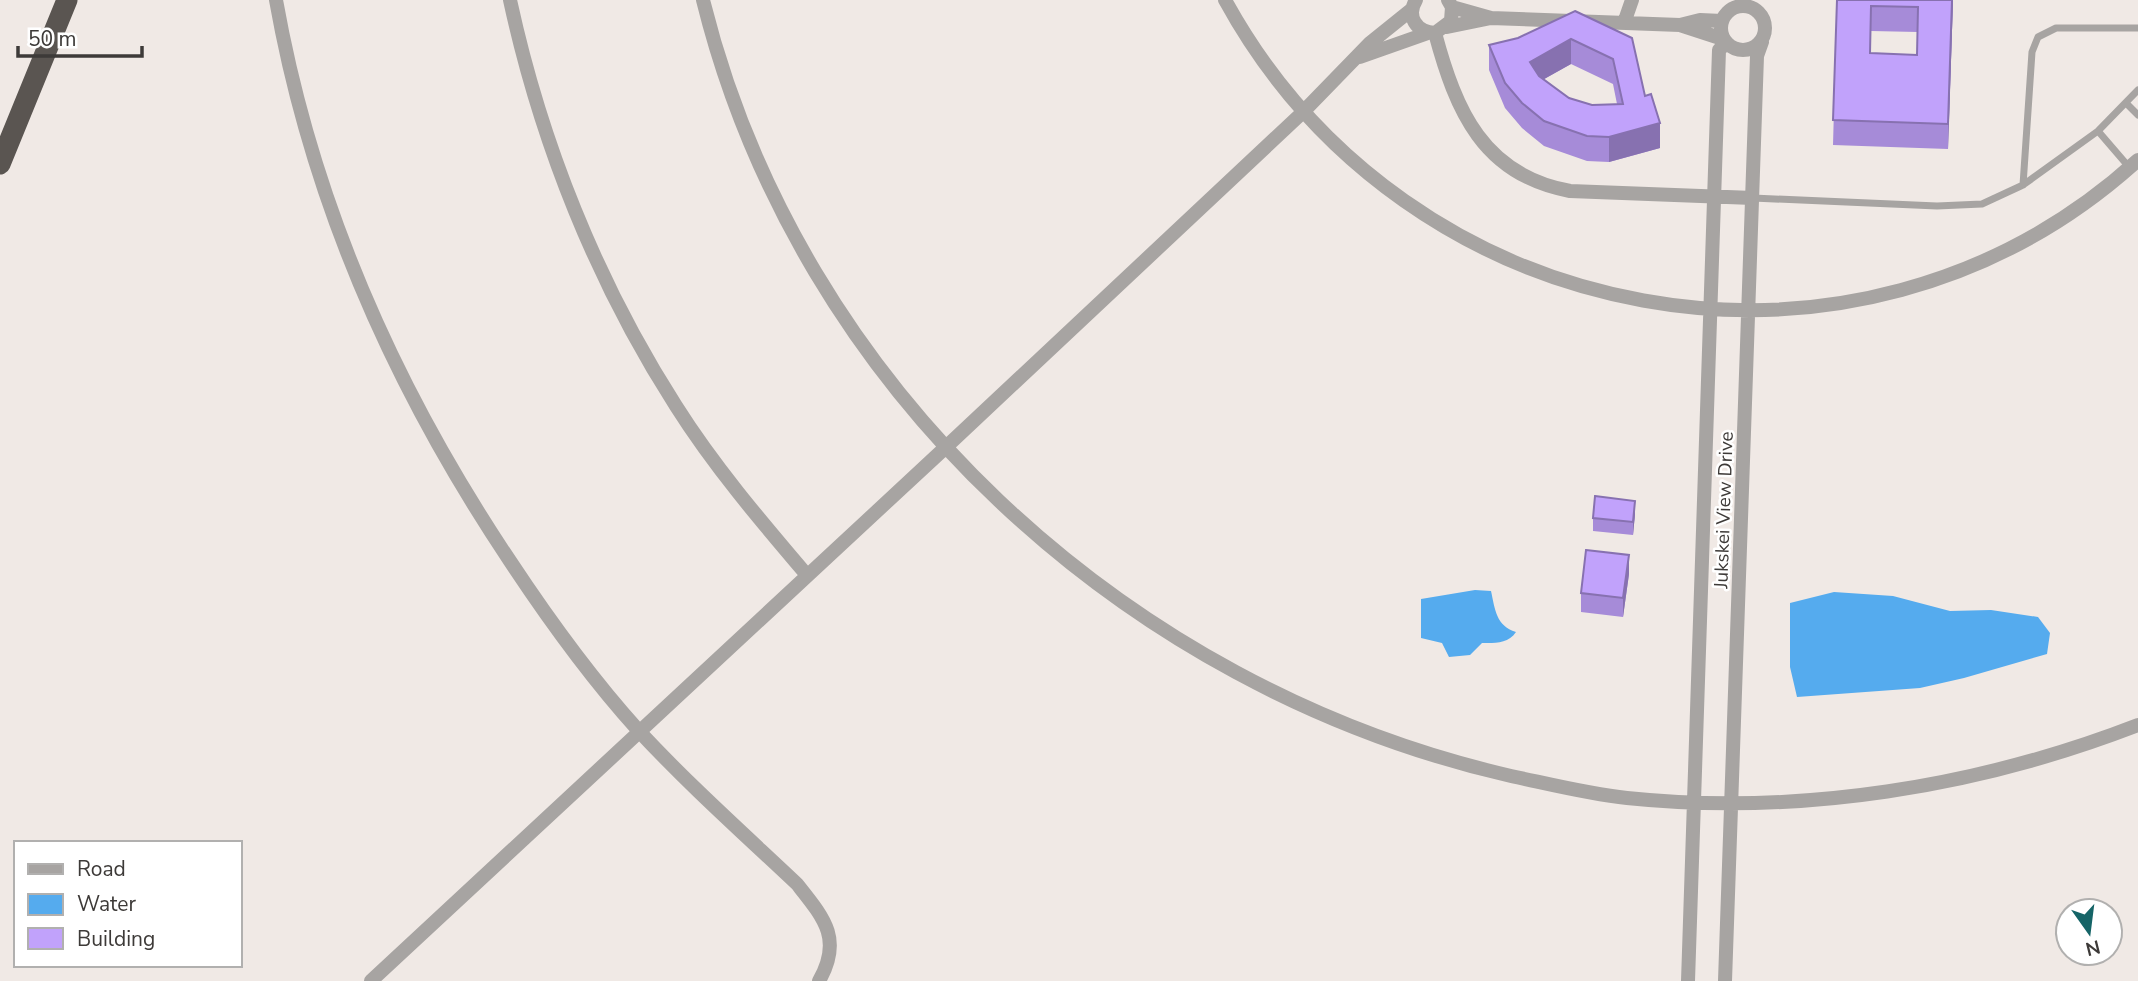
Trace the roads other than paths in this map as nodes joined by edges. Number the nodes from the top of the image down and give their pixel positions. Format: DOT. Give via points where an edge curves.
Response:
graph roads {
  1 [pos="67,0"];
  2 [pos="276,0"];
  3 [pos="510,0"];
  4 [pos="703,0"];
  5 [pos="1225,0"];
  6 [pos="1632,0"];
  7 [pos="1450,4"];
  8 [pos="1414,5"];
  9 [pos="1759,6"];
  10 [pos="1727,10"];
  11 [pos="1491,18"];
  12 [pos="1624,23"];
  13 [pos="1680,24"];
  14 [pos="2138,28"];
  15 [pos="1436,31"];
  16 [pos="1724,41"];
  17 [pos="1762,42"];
  18 [pos="1359,57"];
  19 [pos="2138,90"];
  20 [pos="2126,103"];
  21 [pos="1302,113"];
  22 [pos="2138,116"];
  23 [pos="2098,131"];
  24 [pos="0,164"];
  25 [pos="2134,164"];
  26 [pos="2023,185"];
  27 [pos="1714,198"];
  28 [pos="1753,198"];
  29 [pos="1712,310"];
  30 [pos="1749,312"];
  31 [pos="946,447"];
  32 [pos="806,574"];
  33 [pos="2138,725"];
  34 [pos="638,730"];
  35 [pos="1694,803"];
  36 [pos="1732,804"];
  37 [pos="371,981"];
  38 [pos="819,981"];
  39 [pos="1688,981"];
  40 [pos="1726,981"];
  1 -- 24 [label="highway"];
  2 -- 34 [label="street" via="331,208 362,291 408,391 459,482 542,609"];
  3 -- 32 [label="street" via="538,110 613,296 677,407 744,501"];
  4 -- 31 [label="street" via="742,118 786,217 863,342"];
  5 -- 21 [label="street"];
  6 -- 12 [label="street"];
  7 -- 11 [label="street"];
  7 -- 15 [label="street" via="1451,21"];
  8 -- 15 [label="street" via="1415,24"];
  8 -- 18 [label="street"];
  9 -- 10 [label="street"];
  9 -- 17 [label="street" via="1765,23"];
  10 -- 13 [label="street"];
  10 -- 16 [label="street"];
  11 -- 12 [label="street"];
  11 -- 15 [label="street"];
  12 -- 13 [label="street"];
  13 -- 16 [label="street"];
  14 -- 26 [label="lane" via="2056,28 2038,37 2032,52"];
  15 -- 18 [label="street"];
  15 -- 27 [label="street" via="1448,83 1469,126 1525,177 1570,191"];
  16 -- 17 [label="street" via="1745,51"];
  16 -- 27 [label="street, Jukskei View Drive"];
  17 -- 28 [label="street, Jukskei View Drive" via="1757,56"];
  18 -- 21 [label="street"];
  19 -- 20 [label="lane"];
  20 -- 22 [label="lane"];
  20 -- 23 [label="lane"];
  21 -- 29 [label="street" via="1381,185 1455,235 1494,254 1533,272 1614,297"];
  21 -- 31 [label="street"];
  23 -- 25 [label="lane"];
  23 -- 26 [label="lane"];
  25 -- 30 [label="street" via="2069,214 1943,277 1849,302"];
  26 -- 28 [label="lane" via="2002,197 1963,206"];
  27 -- 28 [label="street"];
  27 -- 29 [label="street, Jukskei View Drive"];
  28 -- 30 [label="street, Jukskei View Drive"];
  29 -- 30 [label="street"];
  29 -- 35 [label="street, Jukskei View Drive"];
  30 -- 36 [label="street, Jukskei View Drive"];
  31 -- 32 [label="street"];
  31 -- 35 [label="street" via="1053,552 1114,598 1177,641 1299,707 1457,763 1624,798"];
  32 -- 34 [label="street"];
  33 -- 36 [label="street" via="1997,771 1927,786"];
  34 -- 37 [label="street"];
  34 -- 38 [label="street" via="797,884 819,912 829,933 831,953"];
  35 -- 36 [label="street"];
  35 -- 39 [label="street, Jukskei View Drive"];
  36 -- 40 [label="street, Jukskei View Drive"];
}
